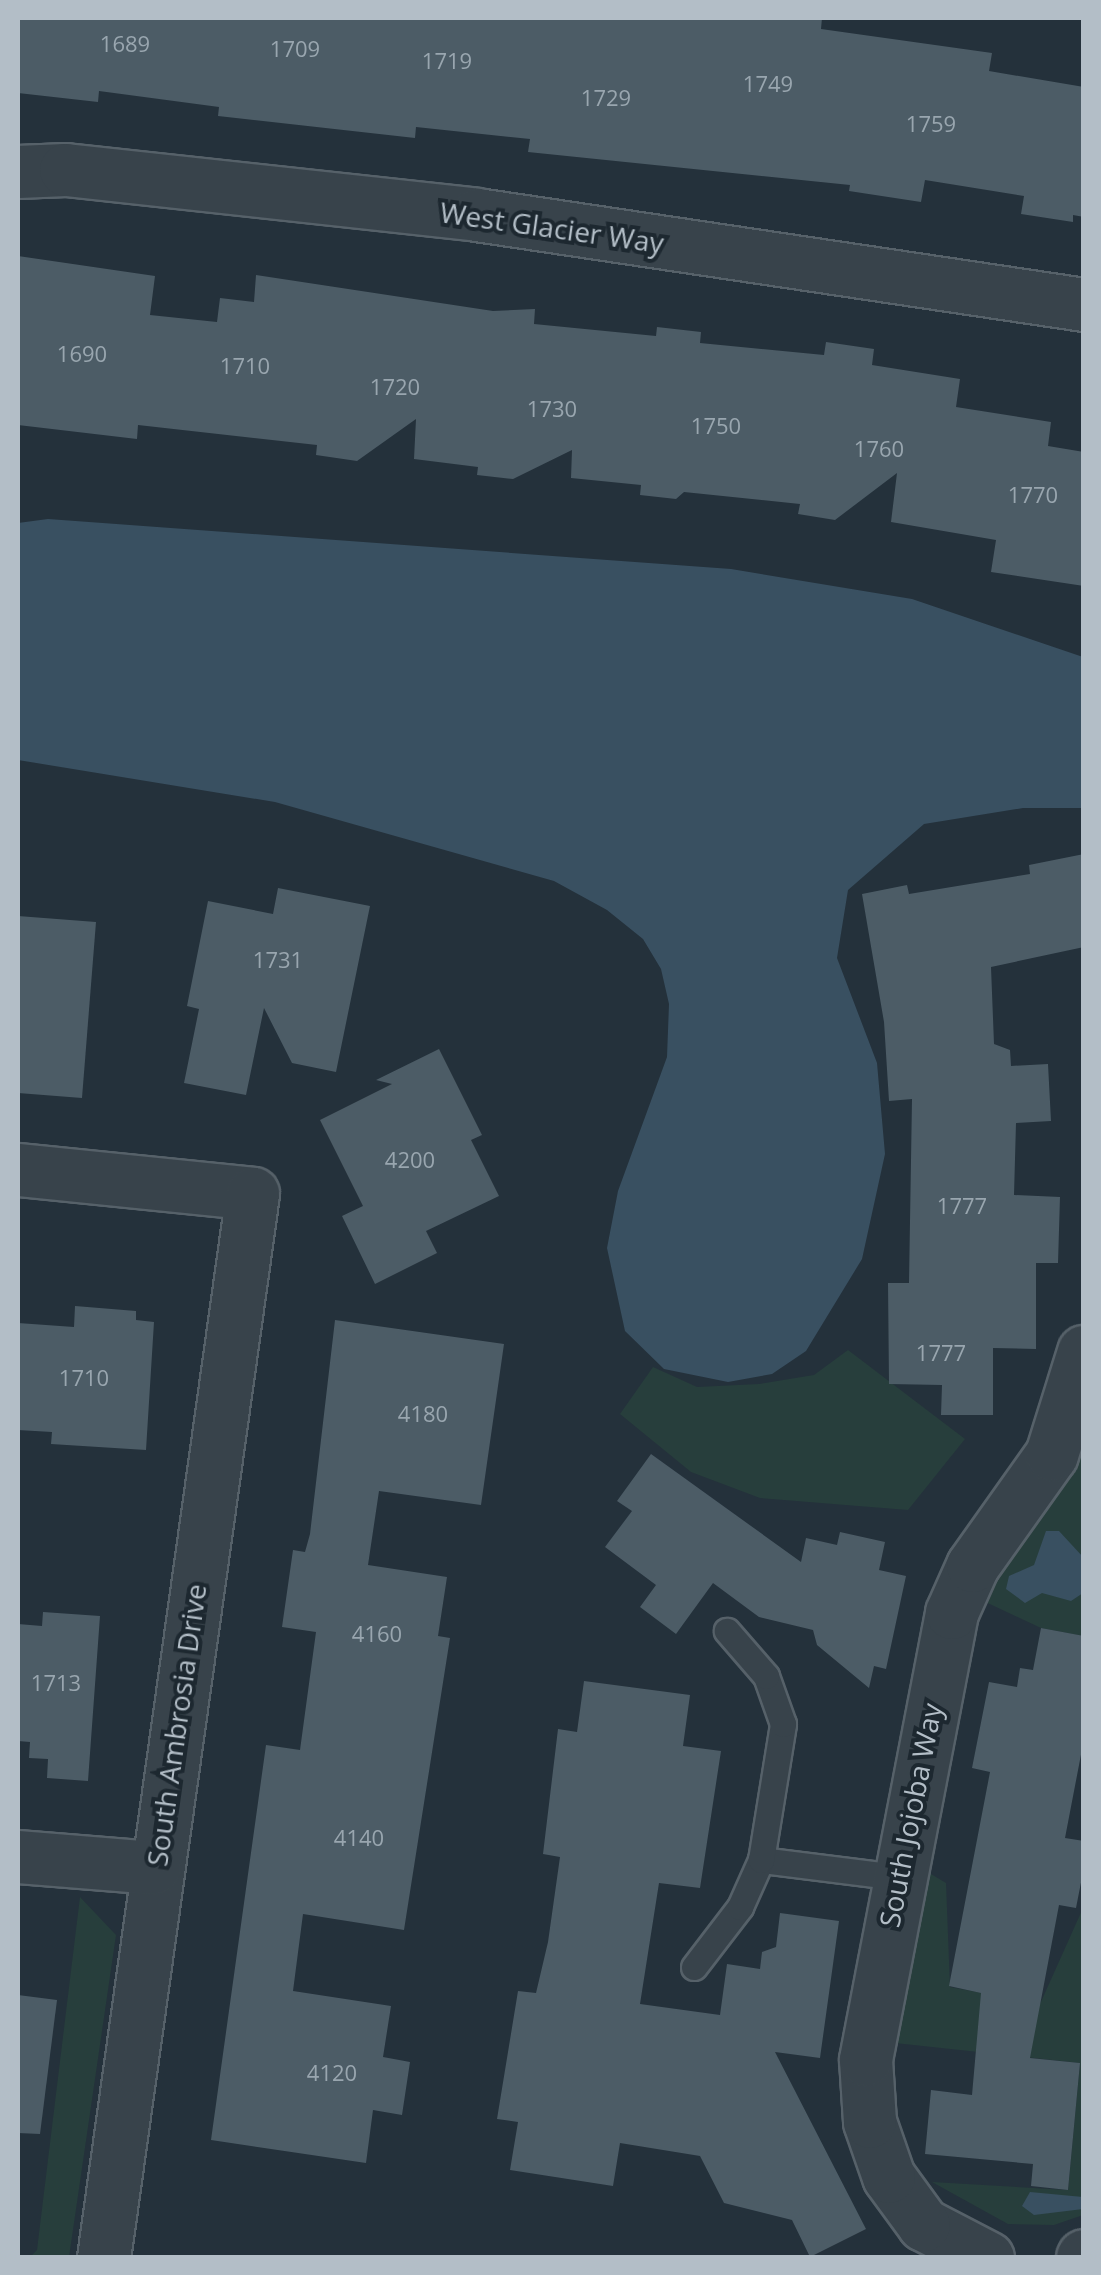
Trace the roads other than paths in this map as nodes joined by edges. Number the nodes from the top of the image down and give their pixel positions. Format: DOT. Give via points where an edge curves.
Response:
graph roads {
  1 [pos="18,172"];
  2 [pos="1084,306"];
  3 [pos="18,1170"];
  4 [pos="1084,1352"];
  5 [pos="728,1630"];
  6 [pos="18,1858"];
  7 [pos="762,1860"];
  8 [pos="155,1868"];
  9 [pos="898,1877"];
  10 [pos="694,1967"];
  11 [pos="913,2241"];
  12 [pos="104,2258"];
  13 [pos="988,2258"];
  1 -- 2 [label="street, West Glacier Way" via="66,170 477,214"];
  3 -- 8 [label="street, South Ambrosia Drive" via="253,1194"];
  4 -- 9 [label="street, South Jojoba Way" via="1052,1454 973,1566 952,1613"];
  5 -- 7 [label="lane" via="766,1676 783,1724"];
  6 -- 8 [label="street"];
  7 -- 9 [label="lane"];
  7 -- 10 [label="lane" via="740,1907"];
  8 -- 12 [label="street, South Ambrosia Drive"];
  9 -- 11 [label="street, South Jojoba Way" via="866,2060 869,2107"];
  11 -- 13 [label="street, South Jojoba Way"];
}
